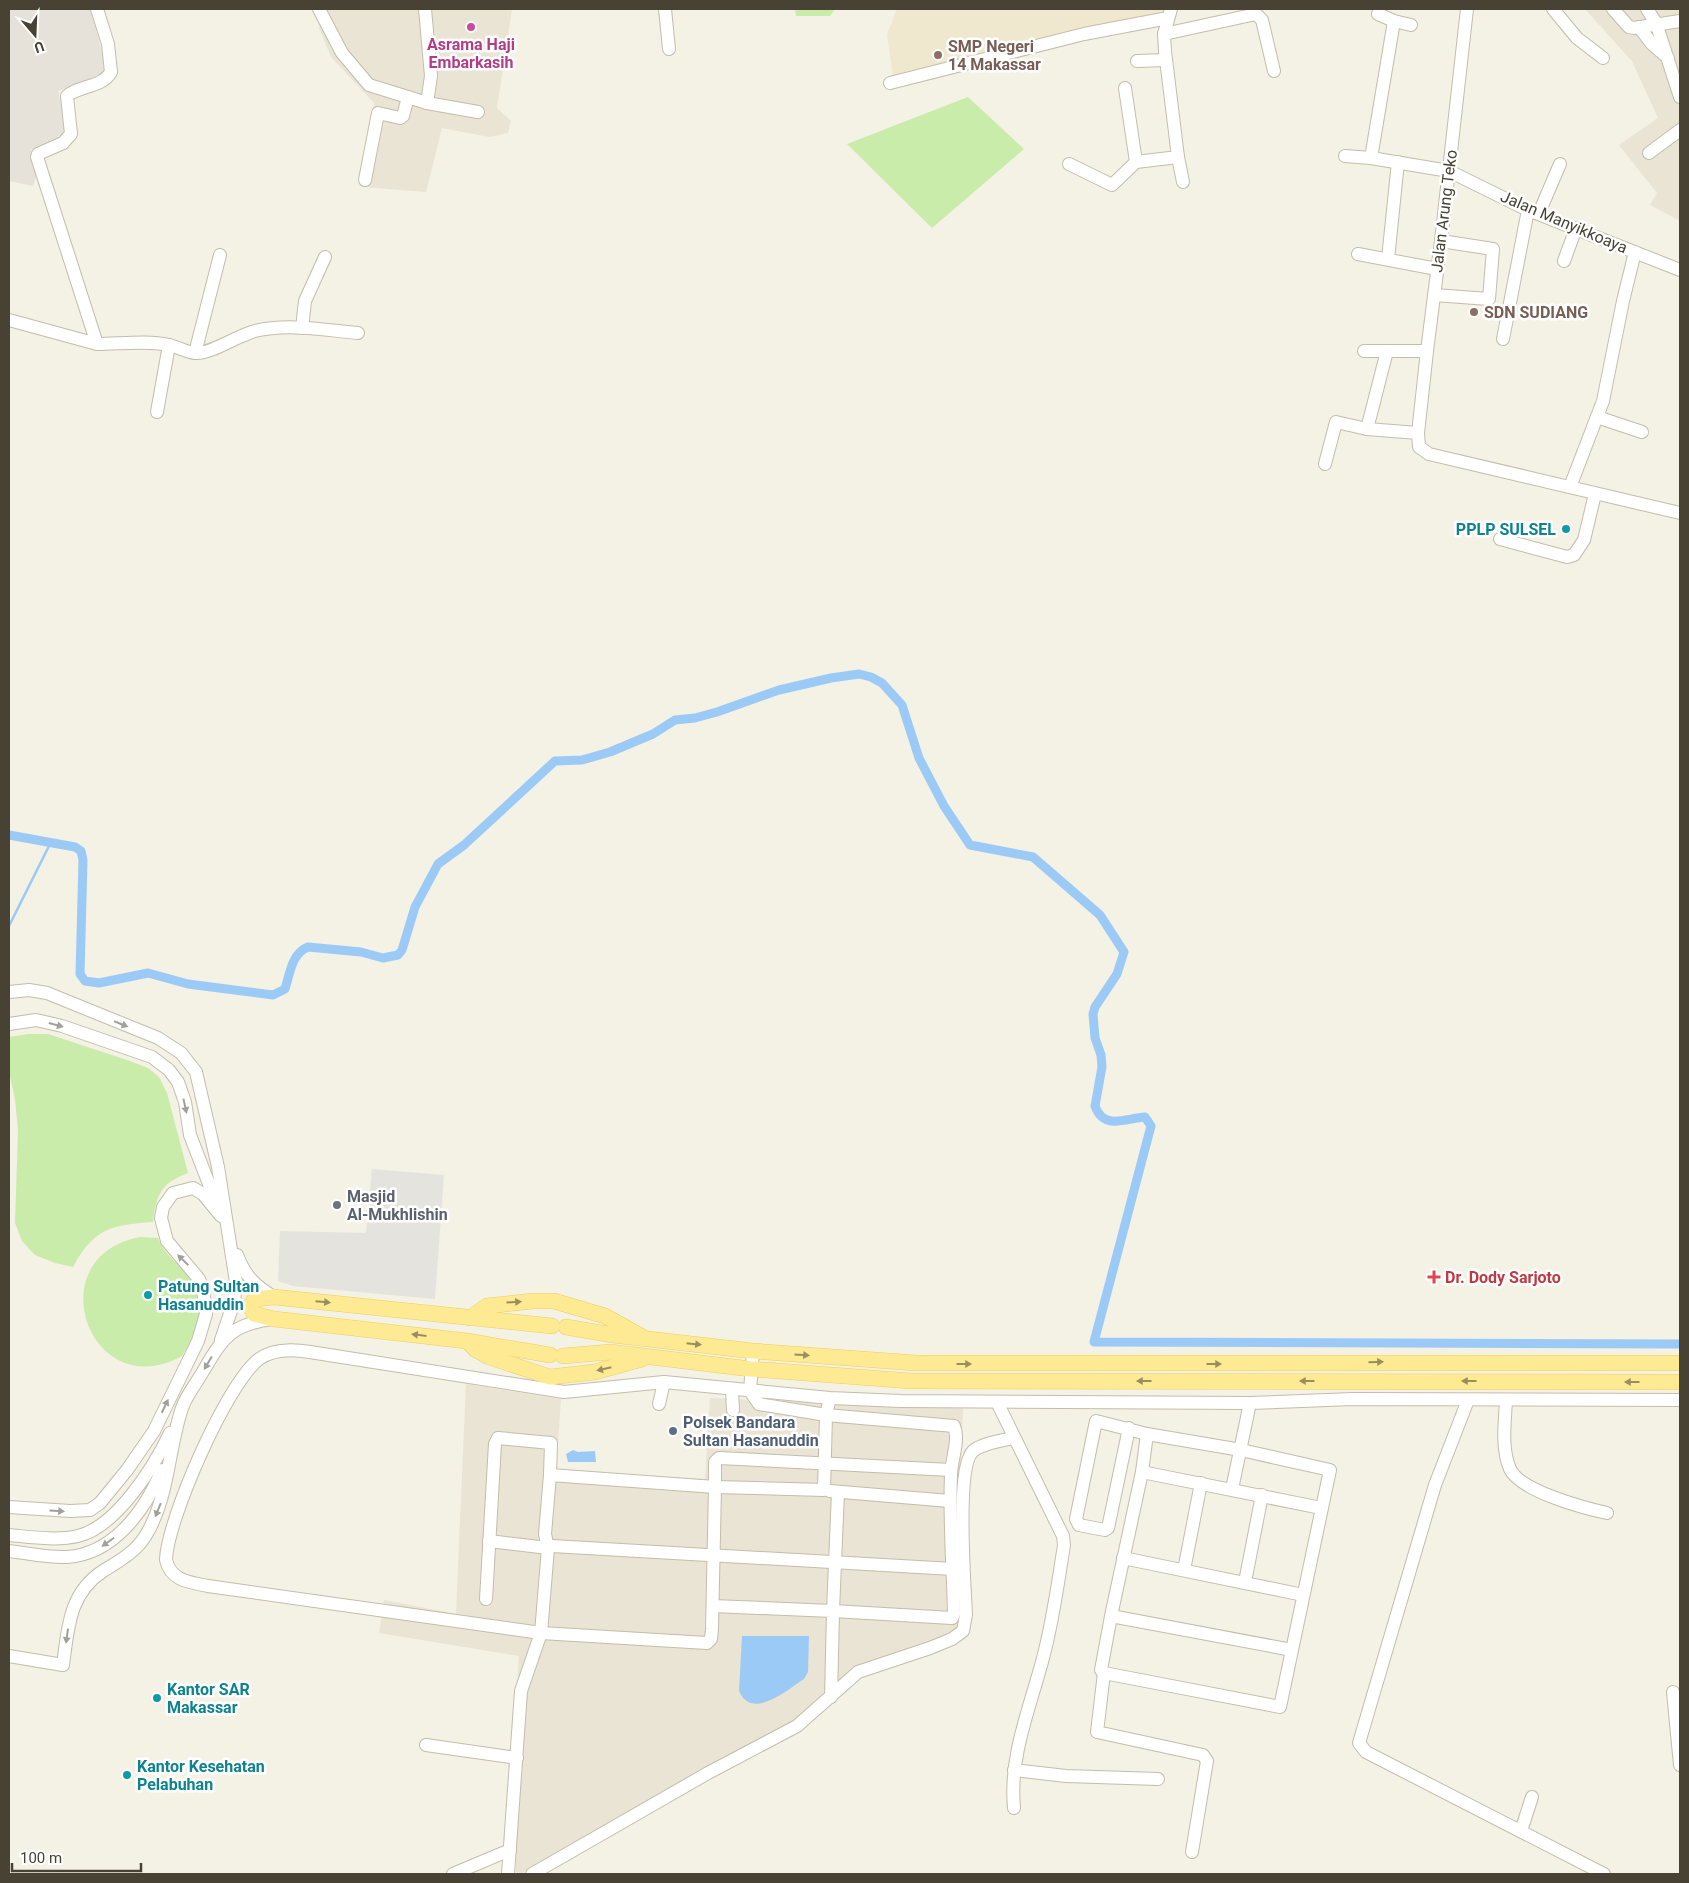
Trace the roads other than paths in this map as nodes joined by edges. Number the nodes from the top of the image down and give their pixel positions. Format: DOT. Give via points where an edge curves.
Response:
graph roads {
  1 [pos="96,9"];
  2 [pos="319,9"];
  3 [pos="425,9"];
  4 [pos="666,9"];
  5 [pos="1467,9"];
  6 [pos="1553,9"];
  7 [pos="1613,9"];
  8 [pos="1647,9"];
  9 [pos="1170,14"];
  10 [pos="1378,14"];
  11 [pos="1394,20"];
  12 [pos="1680,21"];
  13 [pos="1656,23"];
  14 [pos="1410,25"];
  15 [pos="1639,27"];
  16 [pos="1164,34"];
  17 [pos="669,49"];
  18 [pos="1603,58"];
  19 [pos="1166,60"];
  20 [pos="1137,61"];
  21 [pos="1674,65"];
  22 [pos="1274,71"];
  23 [pos="890,83"];
  24 [pos="1125,88"];
  25 [pos="408,96"];
  26 [pos="1680,97"];
  27 [pos="426,103"];
  28 [pos="478,112"];
  29 [pos="1680,130"];
  30 [pos="1649,153"];
  31 [pos="1345,156"];
  32 [pos="1178,157"];
  33 [pos="1370,158"];
  34 [pos="1136,162"];
  35 [pos="1398,162"];
  36 [pos="1069,164"];
  37 [pos="1560,164"];
  38 [pos="1449,171"];
  39 [pos="365,180"];
  40 [pos="1183,182"];
  41 [pos="1534,211"];
  42 [pos="1576,228"];
  43 [pos="1442,241"];
  44 [pos="1636,252"];
  45 [pos="1358,254"];
  46 [pos="220,255"];
  47 [pos="325,257"];
  48 [pos="1388,259"];
  49 [pos="1564,261"];
  50 [pos="1438,268"];
  51 [pos="1680,270"];
  52 [pos="1434,295"];
  53 [pos="9,320"];
  54 [pos="302,328"];
  55 [pos="358,333"];
  56 [pos="1504,339"];
  57 [pos="97,344"];
  58 [pos="170,345"];
  59 [pos="1364,351"];
  60 [pos="1387,351"];
  61 [pos="1427,351"];
  62 [pos="195,353"];
  63 [pos="157,412"];
  64 [pos="1598,417"];
  65 [pos="1367,429"];
  66 [pos="1642,432"];
  67 [pos="1418,433"];
  68 [pos="1325,464"];
  69 [pos="1570,487"];
  70 [pos="1595,494"];
  71 [pos="1680,513"];
  72 [pos="1500,539"];
  73 [pos="9,992"];
  74 [pos="9,1024"];
  75 [pos="221,1216"];
  76 [pos="230,1236"];
  77 [pos="274,1297"];
  78 [pos="382,1308"];
  79 [pos="470,1318"];
  80 [pos="274,1319"];
  81 [pos="379,1330"];
  82 [pos="645,1339"];
  83 [pos="467,1341"];
  84 [pos="221,1342"];
  85 [pos="753,1351"];
  86 [pos="651,1357"];
  87 [pos="1680,1363"];
  88 [pos="751,1369"];
  89 [pos="664,1382"];
  90 [pos="1680,1382"];
  91 [pos="732,1390"];
  92 [pos="750,1391"];
  93 [pos="830,1398"];
  94 [pos="1468,1400"];
  95 [pos="1506,1400"];
  96 [pos="1680,1400"];
  97 [pos="997,1402"];
  98 [pos="1250,1403"];
  99 [pos="659,1404"];
  100 [pos="183,1405"];
  101 [pos="733,1410"];
  102 [pos="826,1415"];
  103 [pos="1129,1428"];
  104 [pos="1147,1434"];
  105 [pos="1013,1438"];
  106 [pos="172,1445"];
  107 [pos="1241,1450"];
  108 [pos="825,1462"];
  109 [pos="951,1470"];
  110 [pos="1142,1472"];
  111 [pos="550,1475"];
  112 [pos="1201,1483"];
  113 [pos="715,1487"];
  114 [pos="1232,1489"];
  115 [pos="824,1490"];
  116 [pos="838,1492"];
  117 [pos="1262,1495"];
  118 [pos="950,1501"];
  119 [pos="9,1507"];
  120 [pos="1321,1508"];
  121 [pos="1607,1514"];
  122 [pos="9,1535"];
  123 [pos="489,1541"];
  124 [pos="548,1548"];
  125 [pos="9,1551"];
  126 [pos="714,1555"];
  127 [pos="1123,1558"];
  128 [pos="834,1561"];
  129 [pos="953,1569"];
  130 [pos="1184,1570"];
  131 [pos="1244,1582"];
  132 [pos="1303,1595"];
  133 [pos="486,1599"];
  134 [pos="713,1606"];
  135 [pos="833,1611"];
  136 [pos="1111,1616"];
  137 [pos="541,1633"];
  138 [pos="1292,1650"];
  139 [pos="9,1656"];
  140 [pos="1104,1673"];
  141 [pos="1673,1692"];
  142 [pos="831,1697"];
  143 [pos="426,1745"];
  144 [pos="516,1758"];
  145 [pos="1680,1765"];
  146 [pos="1014,1770"];
  147 [pos="1158,1779"];
  148 [pos="1532,1796"];
  149 [pos="1014,1808"];
  150 [pos="1521,1831"];
  151 [pos="510,1850"];
  152 [pos="1192,1852"];
  153 [pos="453,1874"];
  154 [pos="508,1874"];
  155 [pos="532,1874"];
  156 [pos="1604,1874"];
  1 -- 57 [label="street" via="108,44 111,72 102,81 67,96 71,134 63,143 38,154 37,158"];
  2 -- 25 [label="street" via="342,53 369,85"];
  3 -- 27 [label="street" via="431,76"];
  4 -- 17 [label="street"];
  5 -- 38 [label="street, Jalan Arung Teko"];
  6 -- 18 [label="street" via="1567,29"];
  7 -- 15 [label="street" via="1629,27"];
  8 -- 13 [label="street"];
  9 -- 16 [label="street"];
  9 -- 23 [label="street"];
  10 -- 11 [label="street"];
  11 -- 14 [label="street"];
  11 -- 33 [label="street"];
  12 -- 13 [label="street"];
  13 -- 15 [label="street"];
  13 -- 21 [label="street"];
  15 -- 21 [label="street"];
  16 -- 19 [label="street"];
  16 -- 22 [label="street" via="1256,14 1262,20"];
  19 -- 20 [label="street"];
  19 -- 32 [label="street"];
  21 -- 26 [label="street"];
  24 -- 34 [label="street"];
  25 -- 27 [label="street"];
  25 -- 39 [label="street" via="400,118 378,113"];
  27 -- 28 [label="street"];
  29 -- 30 [label="street"];
  31 -- 33 [label="street, Jalan Manyikkoaya"];
  32 -- 34 [label="street"];
  32 -- 40 [label="street"];
  33 -- 35 [label="street, Jalan Manyikkoaya"];
  34 -- 36 [label="street" via="1112,185"];
  35 -- 38 [label="street, Jalan Manyikkoaya"];
  35 -- 48 [label="street"];
  37 -- 41 [label="street"];
  38 -- 41 [label="street, Jalan Manyikkoaya"];
  38 -- 43 [label="street, Jalan Arung Teko"];
  41 -- 42 [label="street, Jalan Manyikkoaya"];
  41 -- 56 [label="street"];
  42 -- 44 [label="street, Jalan Manyikkoaya"];
  42 -- 49 [label="street"];
  43 -- 50 [label="street, Jalan Arung Teko"];
  43 -- 52 [label="street" via="1493,249 1488,299"];
  44 -- 51 [label="street, Jalan Manyikkoaya"];
  44 -- 64 [label="street"];
  45 -- 48 [label="street"];
  46 -- 62 [label="street"];
  47 -- 54 [label="street" via="305,301"];
  48 -- 50 [label="street"];
  50 -- 52 [label="street, Jalan Arung Teko"];
  52 -- 61 [label="street, Jalan Arung Teko"];
  53 -- 57 [label="street"];
  54 -- 55 [label="street"];
  54 -- 62 [label="street" via="256,331"];
  57 -- 58 [label="street"];
  58 -- 62 [label="street"];
  58 -- 63 [label="street"];
  59 -- 60 [label="street"];
  60 -- 61 [label="street"];
  60 -- 65 [label="street"];
  61 -- 67 [label="street, Jalan Arung Teko"];
  64 -- 66 [label="street"];
  64 -- 69 [label="street"];
  65 -- 67 [label="street"];
  65 -- 68 [label="street" via="1336,422"];
  67 -- 69 [label="street" via="1419,447 1429,454"];
  69 -- 70 [label="street"];
  70 -- 71 [label="street"];
  70 -- 72 [label="street" via="1584,540 1576,554 1567,557"];
  73 -- 76 [label="street, one-way" via="29,990 47,993 158,1038 181,1053 196,1072"];
  74 -- 75 [label="street, one-way" via="36,1020 62,1026 152,1057 169,1070 178,1082 190,1135"];
  75 -- 76 [label="street"];
  119 -- 75 [label="street, one-way" via="70,1512 90,1510 100,1503 141,1452 198,1341 206,1314 199,1279 166,1241 161,1218 163,1207 173,1193 193,1188 203,1194"];
  76 -- 77 [label="street" via="243,1271 257,1287"];
  76 -- 84 [label="street" via="236,1282 234,1302"];
  77 -- 78 [label="main road, one-way"];
  77 -- 80 [label="main road" via="255,1299 250,1306 254,1314"];
  78 -- 79 [label="main road"];
  78 -- 81 [label="main road"];
  79 -- 82 [label="main road"];
  79 -- 82 [label="main road, one-way" via="487,1306 554,1301 605,1316"];
  80 -- 81 [label="main road"];
  80 -- 84 [label="street" via="248,1323"];
  83 -- 81 [label="main road, one-way"];
  82 -- 85 [label="main road, one-way"];
  83 -- 86 [label="main road" via="556,1356 610,1352"];
  86 -- 83 [label="main road, one-way" via="595,1372 550,1377 489,1357"];
  84 -- 100 [label="street, one-way"];
  85 -- 87 [label="main road, one-way" via="959,1364"];
  85 -- 88 [label="street"];
  86 -- 88 [label="main road"];
  90 -- 88 [label="main road, one-way" via="911,1381"];
  88 -- 92 [label="street"];
  89 -- 91 [label="street"];
  89 -- 99 [label="street"];
  89 -- 137 [label="street" via="564,1392 293,1349 279,1350 259,1359 248,1370 221,1412 185,1494 166,1553 167,1567 177,1578 208,1586"];
  91 -- 92 [label="street"];
  91 -- 101 [label="street"];
  92 -- 93 [label="street"];
  92 -- 102 [label="street" via="758,1404"];
  93 -- 97 [label="street"];
  93 -- 102 [label="street"];
  94 -- 95 [label="street"];
  94 -- 98 [label="street" via="1353,1399"];
  94 -- 150 [label="street" via="1435,1485 1359,1743 1366,1752"];
  95 -- 96 [label="street"];
  95 -- 121 [label="street" via="1506,1457 1517,1478 1550,1495"];
  97 -- 98 [label="street"];
  97 -- 105 [label="street"];
  98 -- 107 [label="street"];
  100 -- 106 [label="street"];
  100 -- 122 [label="street" via="142,1479 108,1520 77,1536"];
  102 -- 108 [label="street"];
  102 -- 109 [label="street" via="950,1424 956,1434"];
  103 -- 103 [label="street" via="1096,1421 1076,1519 1079,1524 1108,1528"];
  103 -- 104 [label="street"];
  104 -- 107 [label="street"];
  104 -- 110 [label="street"];
  105 -- 142 [label="street" via="979,1447 968,1458 962,1501 966,1615 963,1631 930,1648 867,1668 850,1678"];
  105 -- 146 [label="street" via="1064,1545 1048,1638 1017,1748"];
  106 -- 125 [label="street, one-way" via="152,1493 131,1522 110,1541 93,1552 67,1557"];
  106 -- 139 [label="street, one-way" via="162,1502 145,1537 123,1560 89,1581 77,1597 70,1616 63,1665"];
  107 -- 114 [label="street"];
  107 -- 120 [label="street" via="1329,1468"];
  108 -- 109 [label="street"];
  108 -- 113 [label="street" via="719,1458 715,1462"];
  108 -- 115 [label="street"];
  109 -- 118 [label="street"];
  110 -- 112 [label="street"];
  110 -- 127 [label="street"];
  111 -- 113 [label="street"];
  111 -- 123 [label="street" via="551,1442 496,1438"];
  111 -- 124 [label="street" via="545,1534"];
  112 -- 114 [label="street"];
  112 -- 130 [label="street"];
  113 -- 115 [label="street"];
  113 -- 126 [label="street"];
  114 -- 117 [label="street"];
  115 -- 116 [label="street"];
  116 -- 118 [label="street"];
  116 -- 128 [label="street"];
  117 -- 120 [label="street"];
  117 -- 131 [label="street"];
  118 -- 129 [label="street"];
  120 -- 132 [label="street"];
  123 -- 124 [label="street"];
  123 -- 133 [label="street"];
  124 -- 126 [label="street"];
  124 -- 137 [label="street"];
  126 -- 128 [label="street"];
  126 -- 134 [label="street"];
  127 -- 130 [label="street"];
  127 -- 136 [label="street"];
  128 -- 129 [label="street"];
  128 -- 135 [label="street"];
  129 -- 135 [label="street" via="952,1618"];
  130 -- 131 [label="street"];
  131 -- 132 [label="street"];
  132 -- 138 [label="street"];
  134 -- 135 [label="street"];
  134 -- 137 [label="street" via="711,1638 707,1643"];
  135 -- 142 [label="street"];
  136 -- 138 [label="street"];
  136 -- 140 [label="street" via="1101,1670"];
  137 -- 144 [label="street" via="521,1691"];
  138 -- 140 [label="street" via="1282,1705 1277,1708"];
  140 -- 152 [label="street" via="1098,1732 1203,1756 1207,1761"];
  141 -- 145 [label="street"];
  142 -- 155 [label="street" via="797,1726"];
  143 -- 144 [label="street"];
  144 -- 151 [label="street"];
  146 -- 147 [label="street" via="1066,1776"];
  146 -- 149 [label="street"];
  148 -- 150 [label="street"];
  150 -- 156 [label="street"];
  151 -- 153 [label="street"];
  151 -- 154 [label="street"];
}
